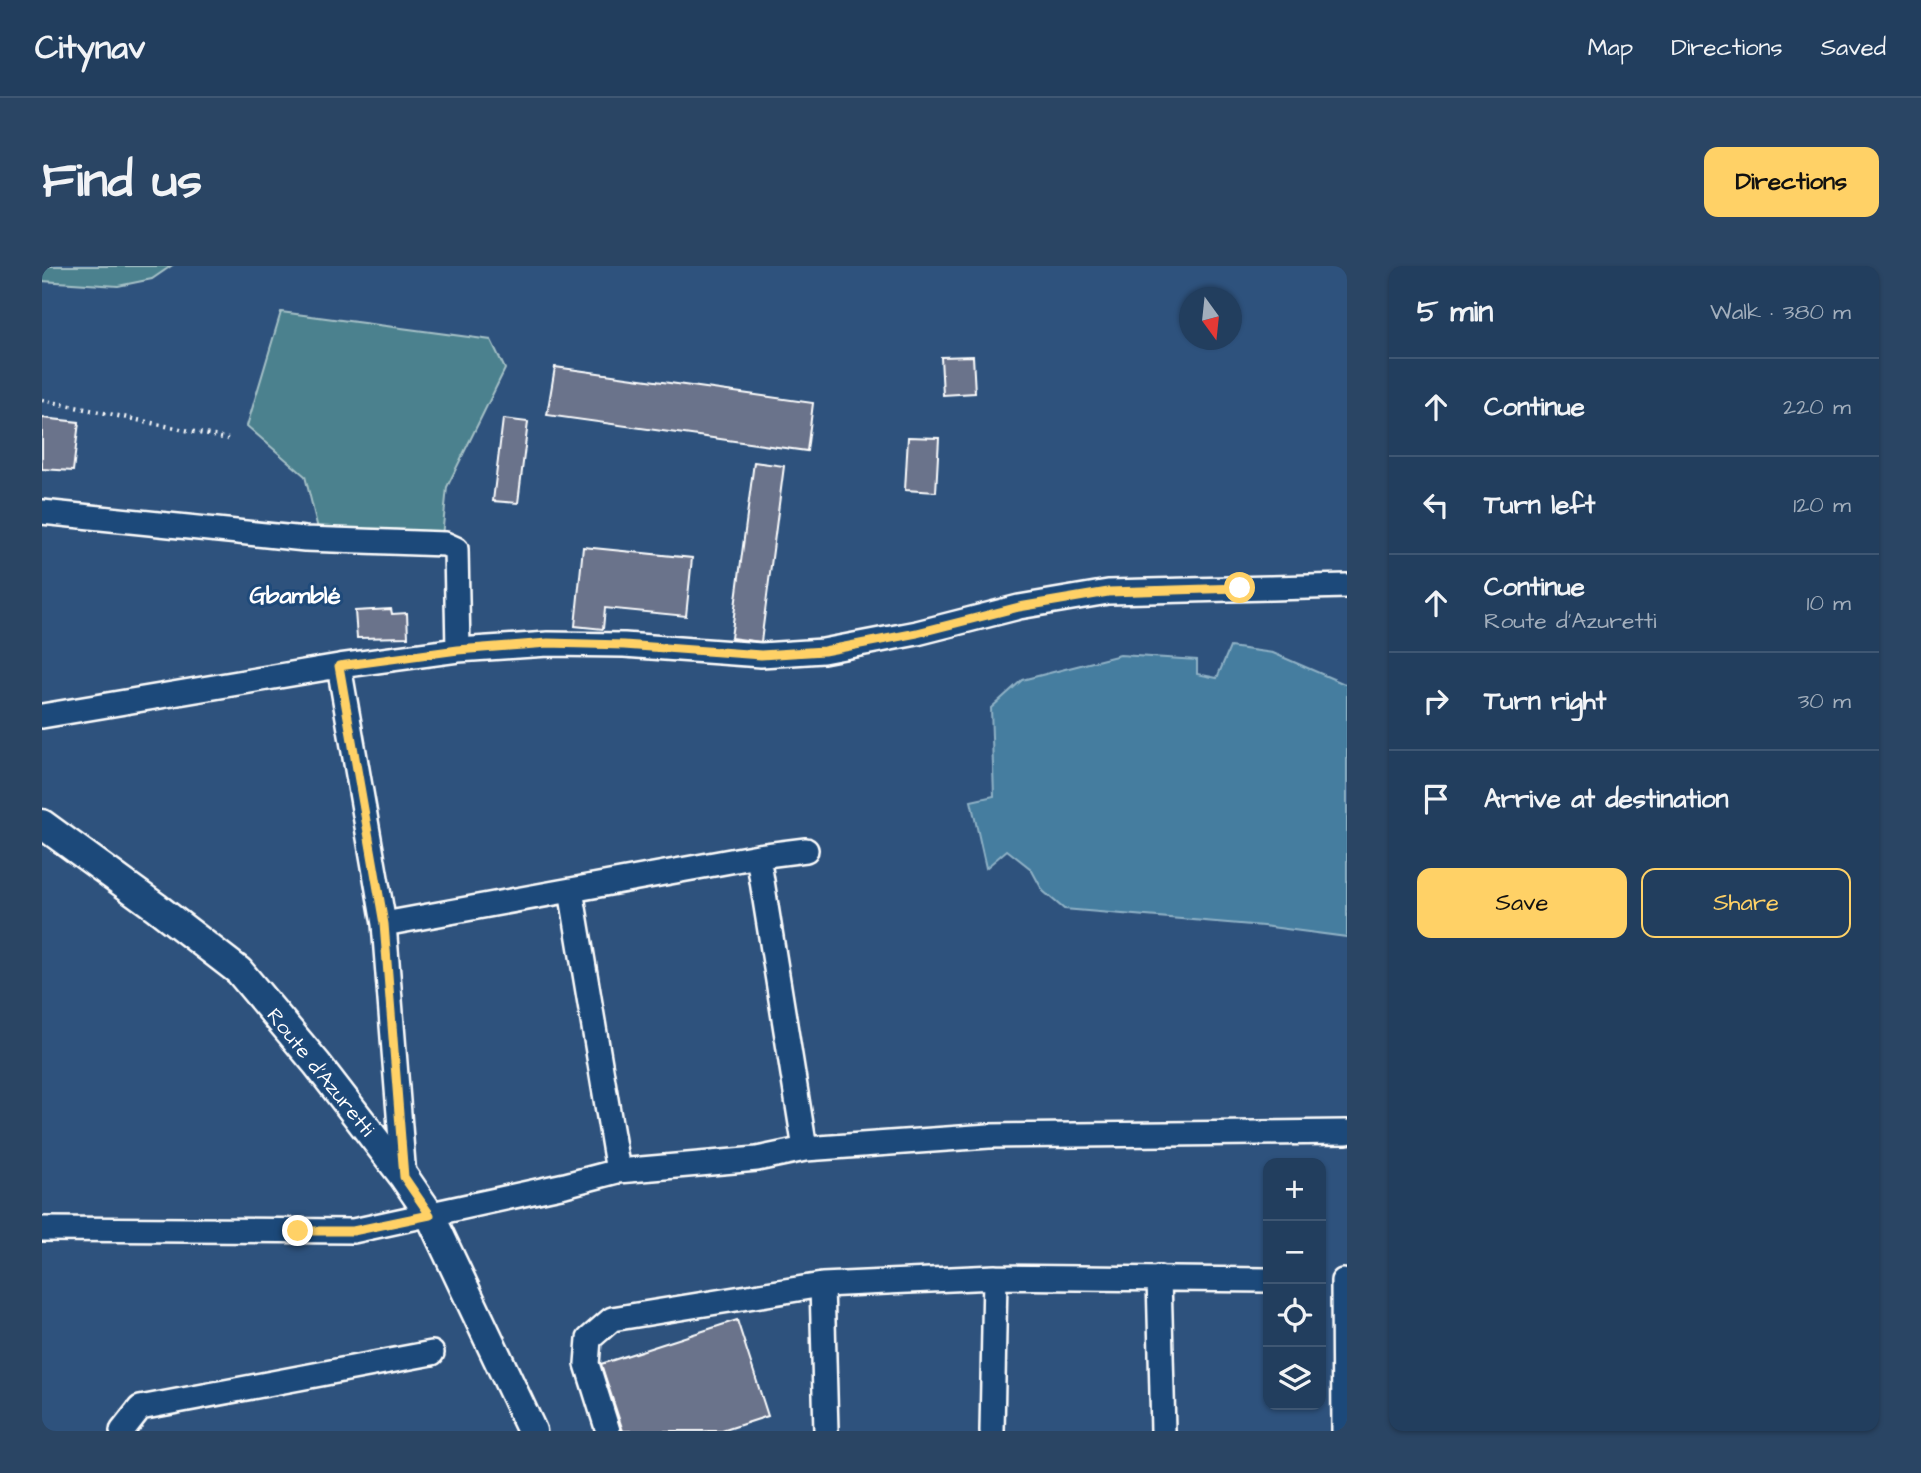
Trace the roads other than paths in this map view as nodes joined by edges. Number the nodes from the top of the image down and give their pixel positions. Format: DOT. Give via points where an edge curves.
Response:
graph roads {
  1 [pos="42,512"];
  2 [pos="1347,586"];
  3 [pos="458,650"];
  4 [pos="339,666"];
  5 [pos="42,716"];
  6 [pos="42,824"];
  7 [pos="806,850"];
  8 [pos="758,856"];
  9 [pos="571,890"];
  10 [pos="384,924"];
  11 [pos="1347,1132"];
  12 [pos="805,1149"];
  13 [pos="618,1171"];
  14 [pos="404,1177"];
  15 [pos="430,1215"];
  16 [pos="42,1229"];
  17 [pos="995,1277"];
  18 [pos="1159,1278"];
  19 [pos="1263,1280"];
  20 [pos="1337,1280"];
  21 [pos="822,1285"];
  22 [pos="432,1353"];
  23 [pos="122,1431"];
  24 [pos="532,1431"];
  25 [pos="608,1431"];
  26 [pos="825,1431"];
  27 [pos="992,1431"];
  28 [pos="1163,1431"];
  29 [pos="1344,1431"];
  1 -- 3 [label="street" via="305,539 445,544 456,549"];
  2 -- 3 [label="street" via="1108,592 824,651 761,655 548,643"];
  3 -- 4 [label="street"];
  4 -- 5 [label="street"];
  4 -- 10 [label="street"];
  6 -- 14 [label="street, Route d'Azuretti" via="239,971"];
  7 -- 8 [label="street"];
  8 -- 9 [label="street"];
  8 -- 12 [label="street"];
  9 -- 10 [label="street"];
  9 -- 13 [label="street"];
  10 -- 14 [label="street"];
  11 -- 12 [label="street" via="989,1136"];
  12 -- 13 [label="street" via="757,1159"];
  13 -- 15 [label="street"];
  14 -- 15 [label="street, Route d'Azuretti"];
  15 -- 16 [label="street" via="353,1231"];
  15 -- 24 [label="street, Route d'Azuretti"];
  17 -- 18 [label="street"];
  17 -- 21 [label="street"];
  17 -- 27 [label="street"];
  18 -- 19 [label="street"];
  18 -- 28 [label="street"];
  20 -- 29 [label="street"];
  21 -- 25 [label="street" via="612,1319 589,1339 587,1364"];
  21 -- 26 [label="street"];
  22 -- 23 [label="street" via="140,1408"];
}
